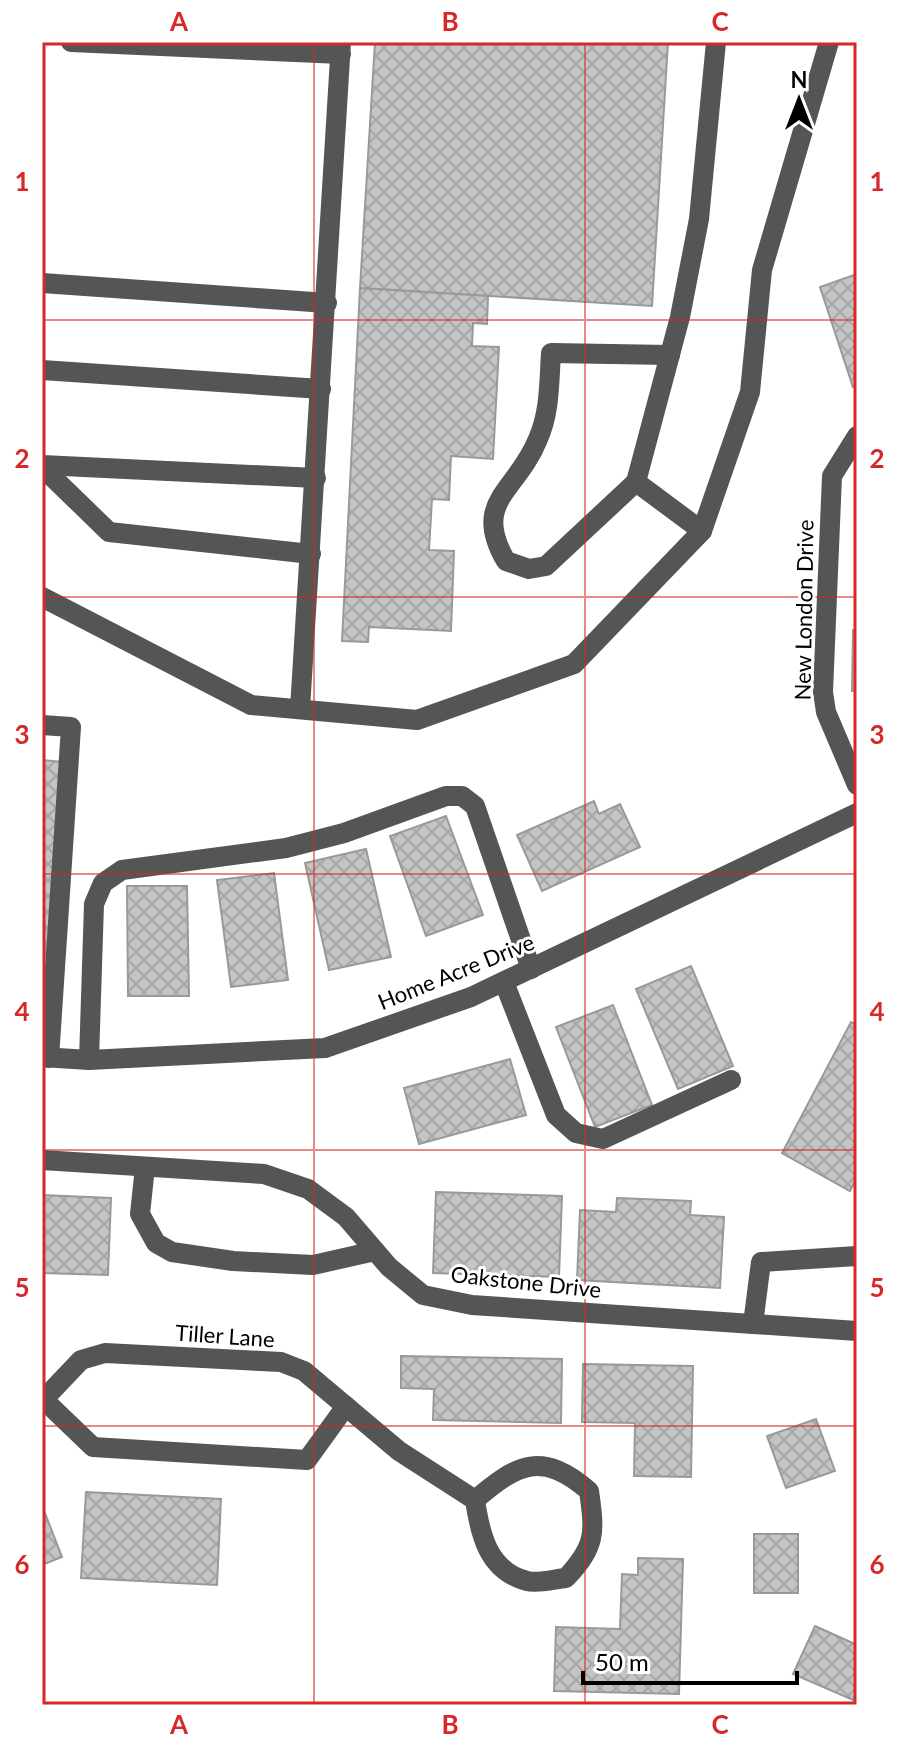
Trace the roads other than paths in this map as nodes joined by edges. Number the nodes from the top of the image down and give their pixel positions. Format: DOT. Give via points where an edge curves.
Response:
graph roads {
  1 [pos="71,42"];
  2 [pos="716,42"];
  3 [pos="829,42"];
  4 [pos="341,48"];
  5 [pos="42,283"];
  6 [pos="327,303"];
  7 [pos="670,355"];
  8 [pos="42,370"];
  9 [pos="321,389"];
  10 [pos="857,436"];
  11 [pos="42,466"];
  12 [pos="316,478"];
  13 [pos="636,482"];
  14 [pos="702,531"];
  15 [pos="311,554"];
  16 [pos="42,597"];
  17 [pos="300,709"];
  18 [pos="42,725"];
  19 [pos="857,785"];
  20 [pos="857,813"];
  21 [pos="531,969"];
  22 [pos="504,982"];
  23 [pos="48,986"];
  24 [pos="46,1058"];
  25 [pos="89,1060"];
  26 [pos="731,1080"];
  27 [pos="42,1160"];
  28 [pos="145,1167"];
  29 [pos="375,1251"];
  30 [pos="857,1256"];
  31 [pos="753,1324"];
  32 [pos="857,1331"];
  33 [pos="43,1400"];
  34 [pos="346,1406"];
  35 [pos="475,1500"];
  1 -- 4 [label="street"];
  2 -- 7 [label="street" via="699,219"];
  3 -- 14 [label="street" via="762,270 750,392"];
  4 -- 6 [label="street"];
  5 -- 6 [label="street"];
  6 -- 9 [label="street"];
  7 -- 13 [label="street"];
  7 -- 13 [label="street" via="551,353 547,414 527,461 491,517 492,533 506,561 529,569 546,566"];
  8 -- 9 [label="street"];
  9 -- 12 [label="street"];
  10 -- 19 [label="street, New London Drive" via="832,476 823,692 826,712"];
  11 -- 12 [label="street"];
  11 -- 15 [label="street" via="109,532"];
  12 -- 15 [label="street"];
  13 -- 14 [label="street"];
  14 -- 17 [label="street" via="574,664 417,720"];
  15 -- 17 [label="street"];
  16 -- 17 [label="street" via="251,705"];
  18 -- 23 [label="street" via="71,727"];
  20 -- 21 [label="street, Home Acre Drive"];
  21 -- 22 [label="street, Home Acre Drive"];
  21 -- 25 [label="street" via="475,806 462,796 446,796 286,848 122,870 103,883 94,904"];
  22 -- 25 [label="street, Home Acre Drive" via="325,1048"];
  22 -- 26 [label="street" via="556,1115 576,1133 603,1139"];
  23 -- 24 [label="street"];
  24 -- 25 [label="street, Home Acre Drive"];
  27 -- 28 [label="street, Oakstone Drive"];
  28 -- 29 [label="street, Oakstone Drive" via="264,1174 308,1189 346,1217"];
  28 -- 29 [label="street" via="140,1214 156,1243 172,1252 313,1265"];
  29 -- 31 [label="street, Oakstone Drive" via="423,1295 472,1305"];
  30 -- 31 [label="street" via="761,1262"];
  31 -- 32 [label="street, Oakstone Drive"];
  33 -- 34 [label="street, Tiller Lane" via="81,1360 105,1353 281,1362 304,1371"];
  33 -- 34 [label="street" via="93,1447 307,1460"];
  34 -- 35 [label="street, Tiller Lane" via="399,1451"];
  35 -- 35 [label="street" via="507,1472 538,1464 567,1472 589,1491 594,1525 587,1555 566,1578 528,1582 494,1562 480,1537"];
}
